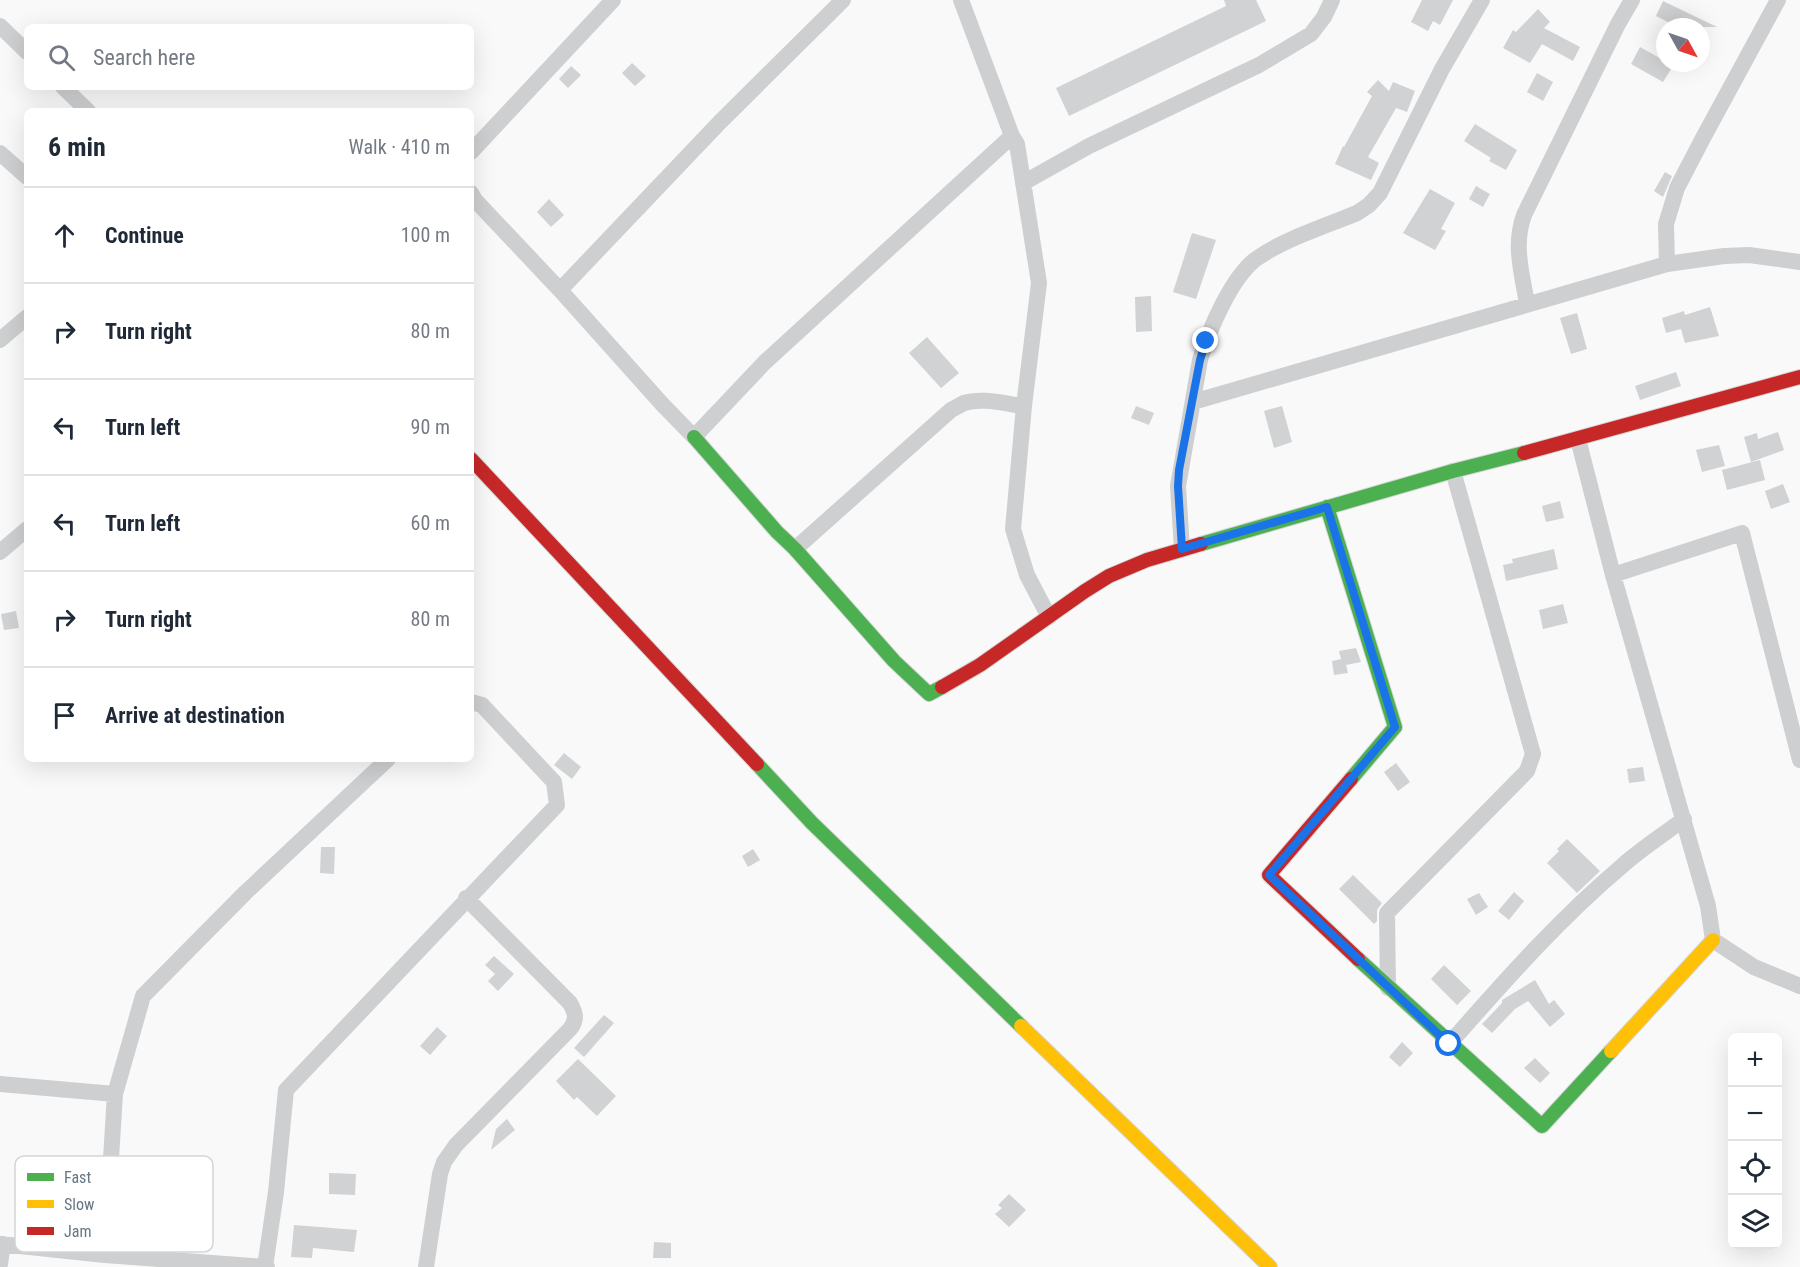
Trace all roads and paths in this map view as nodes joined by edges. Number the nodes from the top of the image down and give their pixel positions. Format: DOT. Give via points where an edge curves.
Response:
graph roads {
  1 [pos="613,0"];
  2 [pos="843,0"];
  3 [pos="961,0"];
  4 [pos="1332,0"];
  5 [pos="1482,0"];
  6 [pos="1632,0"];
  7 [pos="1778,0"];
  8 [pos="0,26"];
  9 [pos="24,49"];
  10 [pos="66,90"];
  11 [pos="85,108"];
  12 [pos="1012,136"];
  13 [pos="474,149"];
  14 [pos="0,153"];
  15 [pos="24,174"];
  16 [pos="1023,183"];
  17 [pos="474,198"];
  18 [pos="1800,262"];
  19 [pos="1667,264"];
  20 [pos="560,290"];
  21 [pos="1527,304"];
  22 [pos="24,320"];
  23 [pos="0,340"];
  24 [pos="1800,377"];
  25 [pos="1193,402"];
  26 [pos="1024,406"];
  27 [pos="694,437"];
  28 [pos="1578,439"];
  29 [pos="474,462"];
  30 [pos="1452,471"];
  31 [pos="1327,507"];
  32 [pos="24,532"];
  33 [pos="795,549"];
  34 [pos="1182,549"];
  35 [pos="0,552"];
  36 [pos="1613,575"];
  37 [pos="1049,617"];
  38 [pos="474,703"];
  39 [pos="1800,760"];
  40 [pos="385,762"];
  41 [pos="1684,819"];
  42 [pos="466,898"];
  43 [pos="1713,940"];
  44 [pos="1800,986"];
  45 [pos="1388,988"];
  46 [pos="1449,1044"];
  47 [pos="0,1084"];
  48 [pos="115,1094"];
  49 [pos="111,1156"];
  50 [pos="1,1244"];
  51 [pos="77,1252"];
  52 [pos="105,1252"];
  53 [pos="105,1255"];
  54 [pos="0,1264"];
  55 [pos="266,1267"];
  56 [pos="426,1267"];
  57 [pos="1270,1267"];
  1 -- 13 [label="street"];
  2 -- 20 [label="street"];
  3 -- 12 [label="street"];
  4 -- 16 [label="street" via="1311,34 1259,65 1089,146"];
  5 -- 25 [label="street" via="1442,69 1380,193 1357,213 1271,249 1254,261 1232,287 1206,341"];
  6 -- 21 [label="street" via="1519,230 1517,246"];
  7 -- 19 [label="street" via="1677,189 1666,224"];
  8 -- 9 [label="street"];
  10 -- 11 [label="street"];
  12 -- 16 [label="street" via="1017,144"];
  12 -- 27 [label="street" via="765,362"];
  14 -- 15 [label="street"];
  16 -- 26 [label="street" via="1039,283"];
  17 -- 20 [label="street"];
  18 -- 19 [label="street" via="1749,255"];
  19 -- 21 [label="street"];
  20 -- 27 [label="street"];
  21 -- 25 [label="street"];
  22 -- 23 [label="street"];
  24 -- 28 [label="street"];
  25 -- 34 [label="street" via="1178,486"];
  26 -- 33 [label="street" via="976,401 951,410"];
  26 -- 37 [label="street" via="1013,529 1027,574"];
  27 -- 33 [label="street"];
  28 -- 30 [label="street"];
  28 -- 36 [label="street"];
  29 -- 57 [label="street" via="812,823"];
  30 -- 31 [label="street"];
  30 -- 45 [label="street" via="1533,754 1527,771 1387,913"];
  31 -- 34 [label="street"];
  31 -- 45 [label="street" via="1395,727 1269,875"];
  32 -- 35 [label="street"];
  33 -- 37 [label="street" via="894,661 929,694 980,665"];
  34 -- 37 [label="street" via="1109,576"];
  36 -- 39 [label="street" via="1742,533"];
  36 -- 41 [label="street"];
  38 -- 42 [label="street" via="482,705 554,782 557,804"];
  40 -- 48 [label="street" via="246,892 143,996"];
  41 -- 43 [label="street" via="1708,906"];
  41 -- 46 [label="street" via="1622,866 1569,914"];
  42 -- 55 [label="street" via="286,1090"];
  42 -- 56 [label="street" via="570,1003 576,1018 570,1029 448,1156 440,1174"];
  43 -- 44 [label="street" via="1754,967"];
  43 -- 46 [label="street" via="1542,1126"];
  45 -- 46 [label="street"];
  47 -- 48 [label="street"];
  48 -- 49 [label="street"];
  50 -- 54 [label="street"];
  51 -- 53 [label="street"];
  52 -- 53 [label="street"];
  53 -- 55 [label="street"];
}
